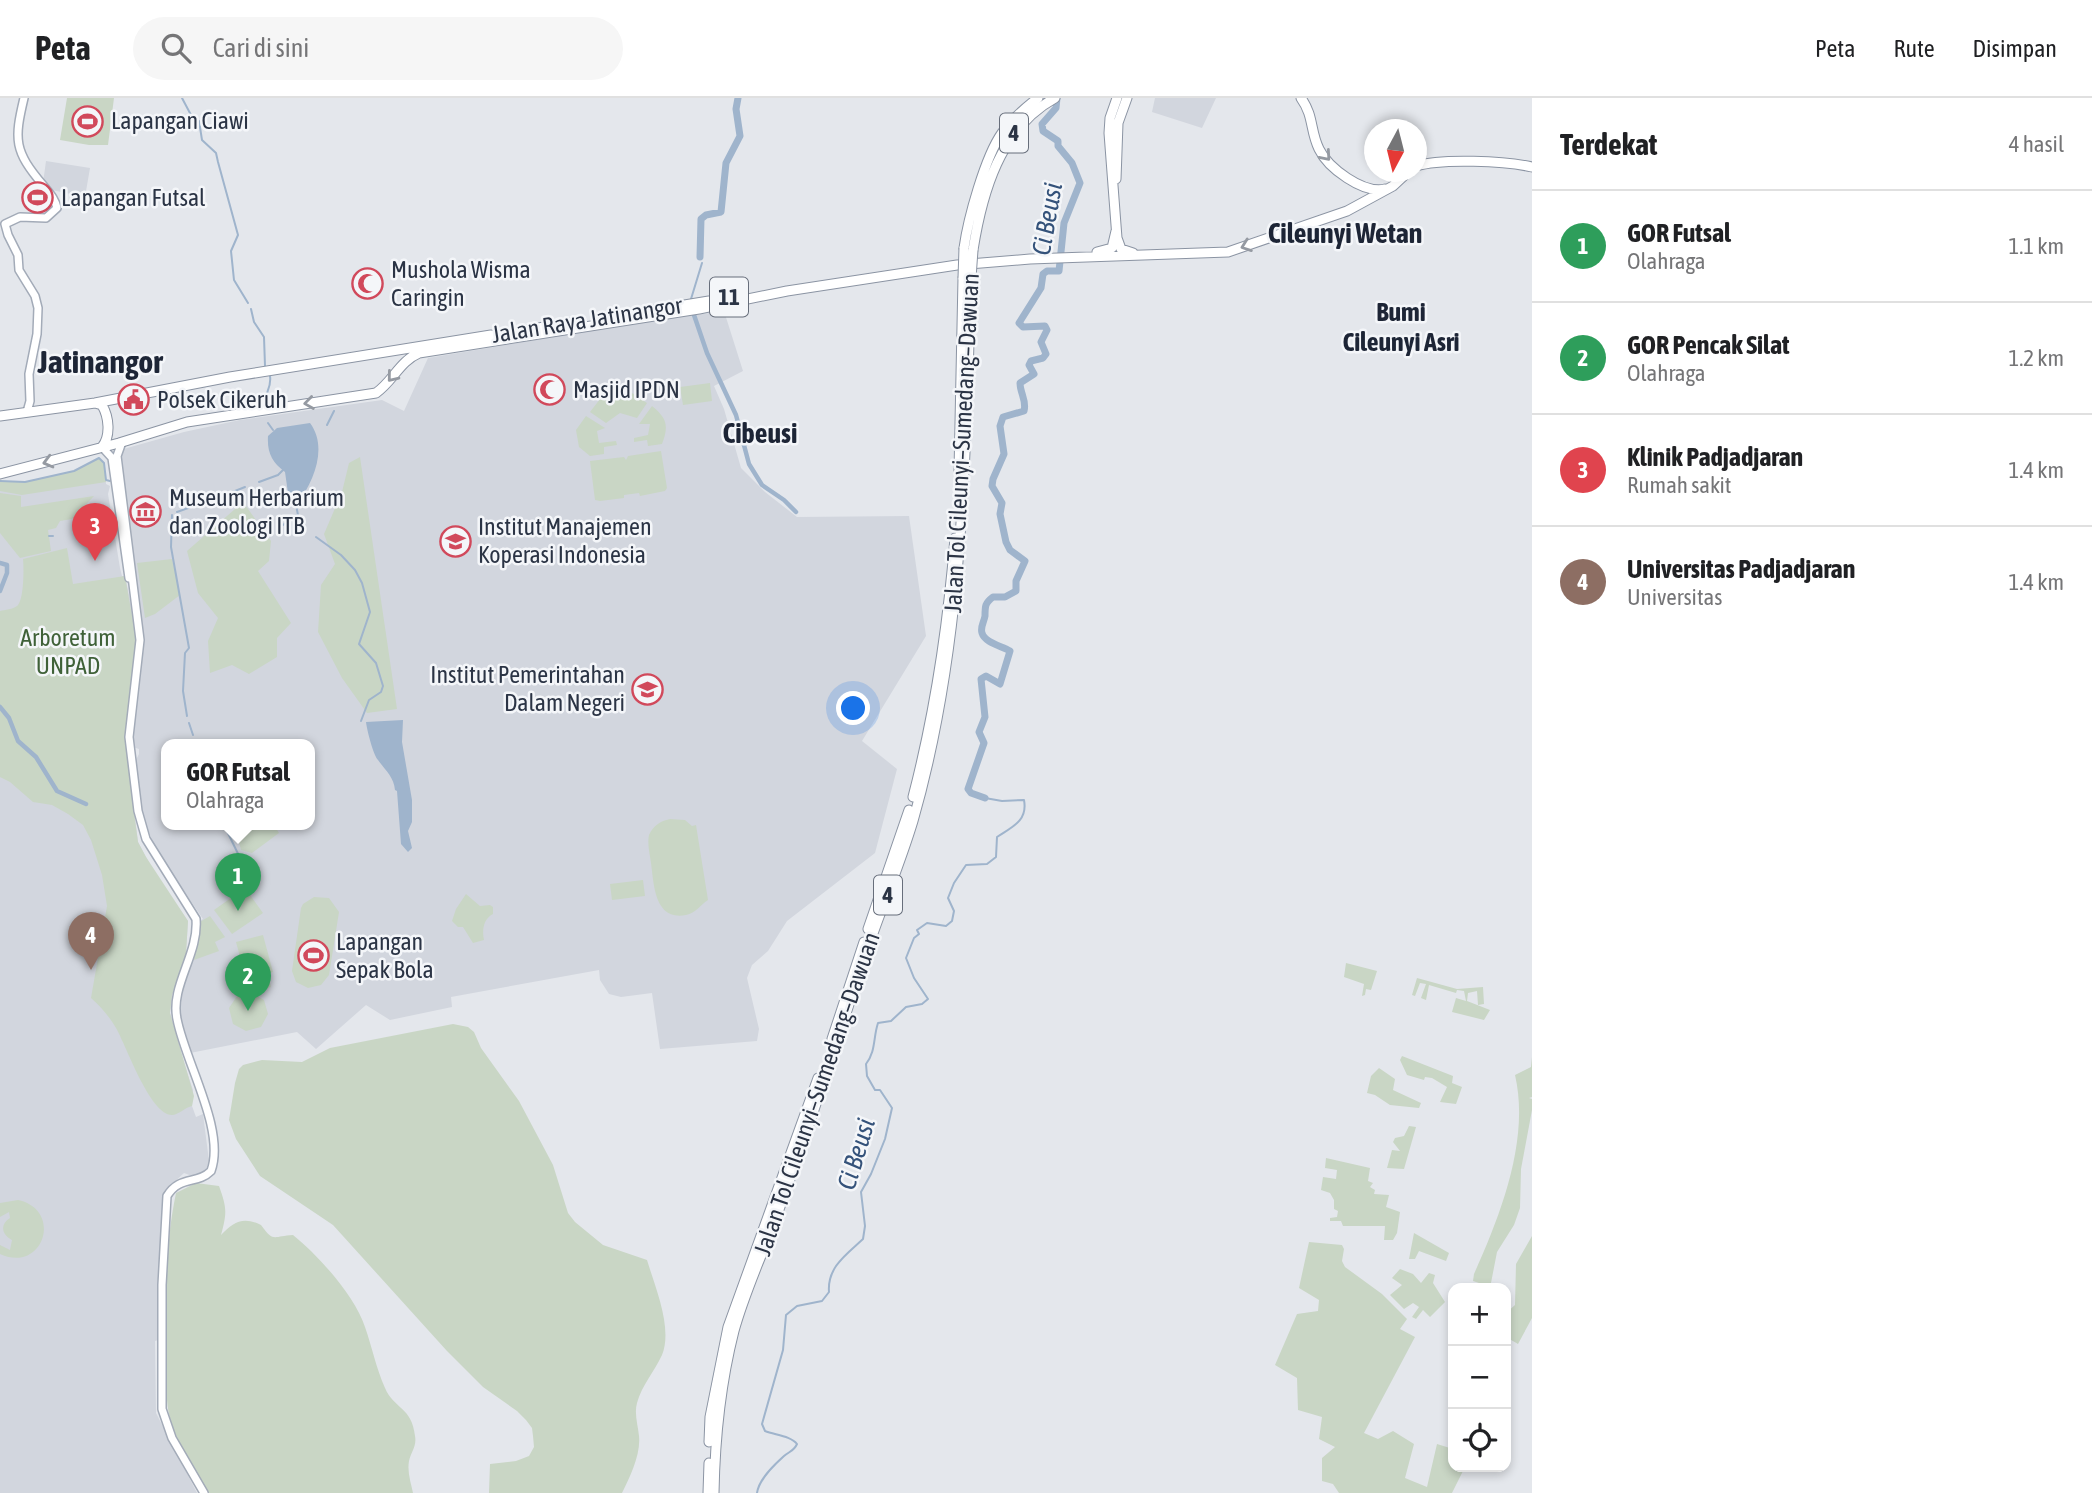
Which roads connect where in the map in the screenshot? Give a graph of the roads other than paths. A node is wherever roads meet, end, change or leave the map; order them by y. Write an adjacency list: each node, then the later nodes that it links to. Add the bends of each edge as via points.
1 (24, 98): 23 (main road, via 17,142 57,208 46,218 20,217 5,224 19,270 38,308 28,380)
2 (1038, 98): 9 (highway, Jalan Tol Cileunyi–Sumedang–Dawuan / 4, via 1001,134)
3 (1055, 98): 9 (highway, Jalan Tol Cileunyi–Sumedang–Dawuan / 4, via 1032,114 1006,143)
4 (1117, 98): 13 (highway, via 1109,133)
5 (1127, 98): 13 (highway, via 1118,123)
6 (1301, 98): 11 (highway, one-way to 11, via 1311,114 1323,156)
7 (1427, 164): 8 (highway)
8 (1532, 166)
9 (987, 180): 18 (highway, Jalan Tol Cileunyi–Sumedang–Dawuan / 4, bridge, via 971,215)
10 (1397, 182): 12 (highway, 11)
11 (1356, 184): 12 (highway, via 1373,191); 14 (highway, via 1360,196)
12 (1393, 186): 14 (highway, 11)
13 (1113, 190): 15 (highway)
14 (1356, 206): 16 (highway, 11, one-way to 16, via 1228,252)
15 (1116, 232): 16 (highway, 11, via 1123,250); 17 (highway, Jalan Raya Jatinangor / 11, via 1110,250)
16 (1149, 255): 17 (highway, Jalan Raya Jatinangor / 11)
17 (1061, 257): 19 (highway, Jalan Raya Jatinangor / 11, via 957,260)
18 (967, 278): 33 (highway, Jalan Tol Cileunyi–Sumedang–Dawuan / 4, via 954,551 926,745 891,868 728,1327 710,1417); 34 (highway, Jalan Tol Cileunyi–Sumedang–Dawuan / 4, via 965,484 958,578 933,745 898,869 735,1329 717,1419)
19 (605, 321): 20 (highway, Jalan Raya Jatinangor / 11); 21 (highway, Jalan Raya Jatinangor / 11, via 419,353)
20 (403, 350): 21 (highway); 22 (highway, Jalan Raya Jatinangor / 11)
21 (405, 360): 28 (highway, one-way to 28, via 376,393 187,422)
22 (117, 398): 24 (highway, Jalan Raya Jatinangor / 11); 28 (highway, via 110,408 111,418 114,437)
23 (30, 401): 25 (main road); 26 (main road)
24 (95, 402): 25 (highway, Jalan Raya Jatinangor / 11); 29 (highway, via 102,405 107,420 108,436)
25 (37, 410): 26 (highway, Jalan Raya Jatinangor / 11)
26 (27, 412): 27 (highway, Jalan Raya Jatinangor / 11)
27 (0, 416)
28 (122, 442): 29 (highway); 31 (main road, via 117,456)
29 (102, 447): 30 (highway, one-way to 30); 31 (main road, via 112,458)
30 (0, 474)
31 (136, 608): 32 (main road, via 140,651 129,737 136,795 146,839 196,919 193,948 175,1004 209,1115 215,1153 211,1171 183,1181 167,1196 162,1285 162,1409 172,1438)
32 (204, 1493)
33 (708, 1493)
34 (714, 1493)

